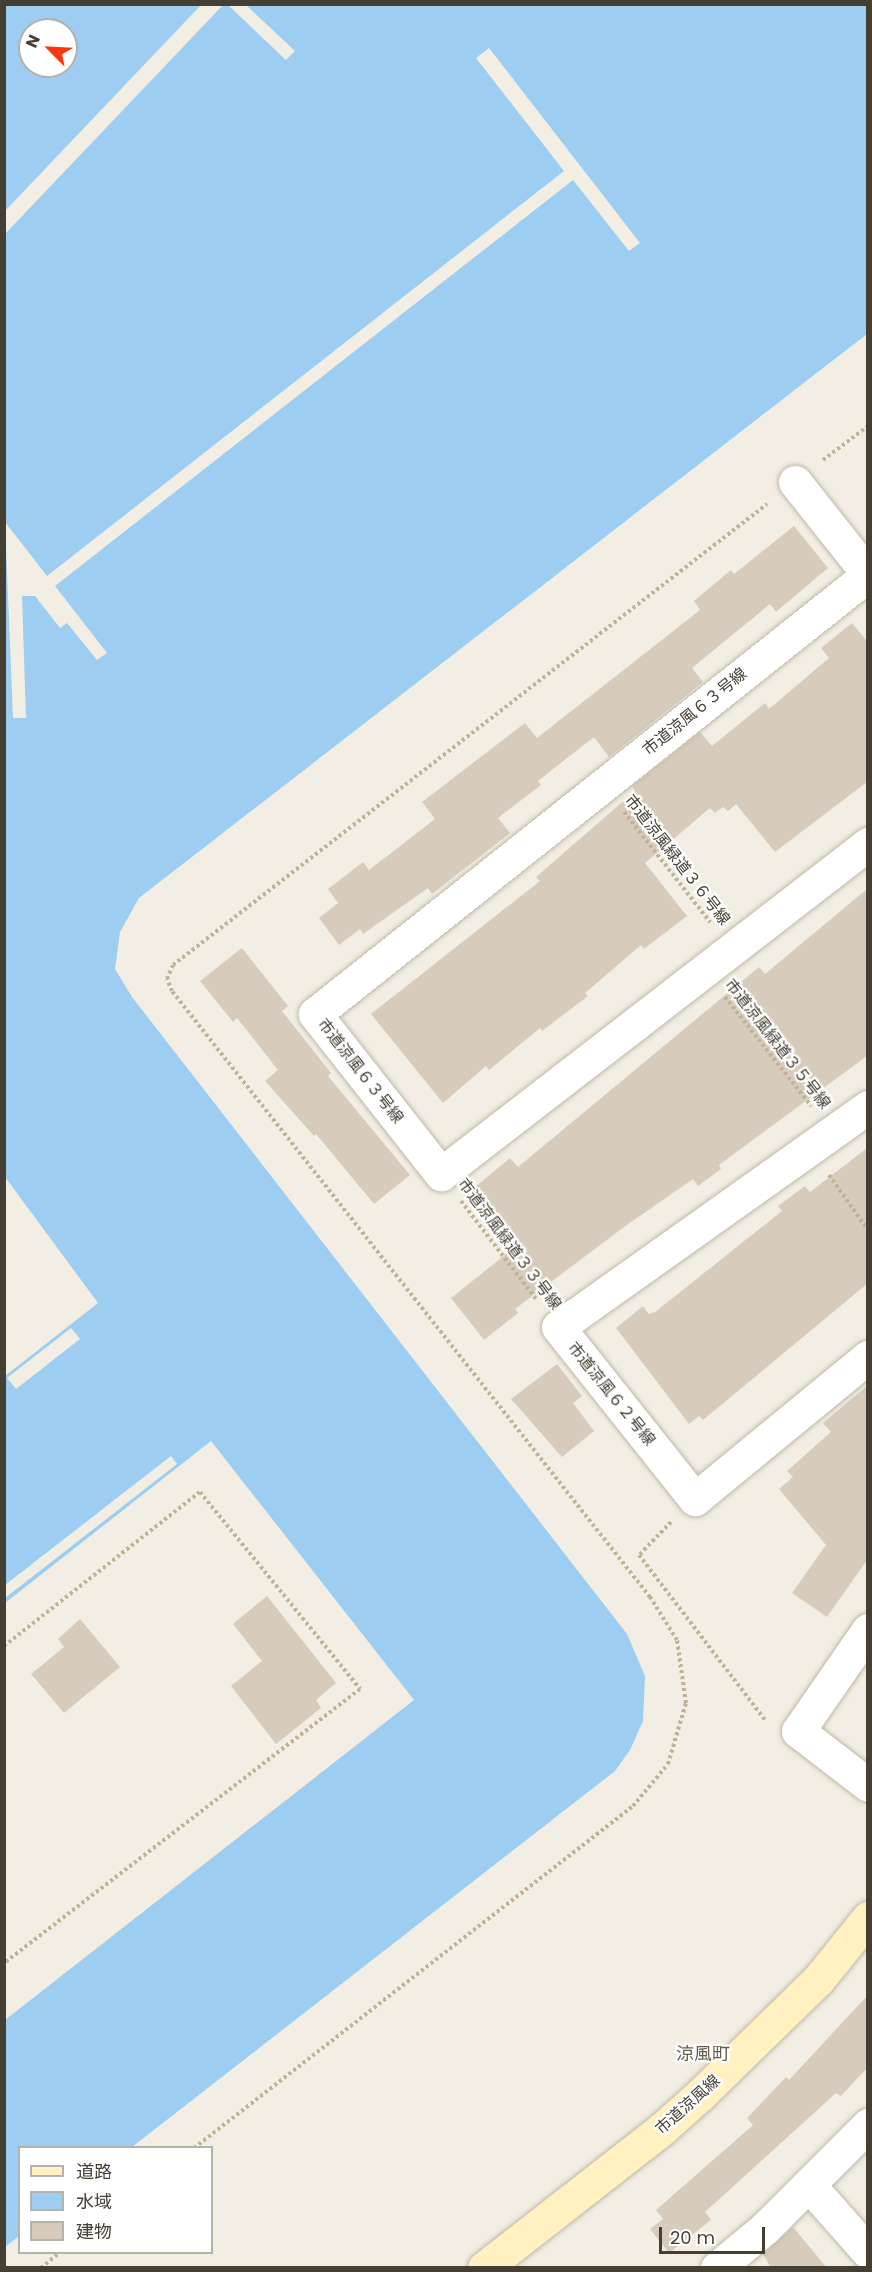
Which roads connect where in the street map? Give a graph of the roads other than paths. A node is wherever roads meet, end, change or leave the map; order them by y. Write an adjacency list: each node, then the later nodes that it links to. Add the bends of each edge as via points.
1 (795, 482): 2 (street)
2 (867, 574): 3 (street, 市道涼風６３号線, via 315,1014 441,1174)
3 (867, 844)
4 (867, 1107): 5 (street, 市道涼風６２号線, via 558,1327 695,1499)
5 (867, 1357)
6 (867, 1630): 7 (street, via 798,1731)
7 (867, 1785)
8 (867, 1918): 13 (street, 市道涼風線, via 818,1980 717,2079 663,2128)
9 (867, 2125): 10 (street)
10 (809, 2185): 11 (street); 12 (street)
11 (867, 2252)
12 (719, 2267)
13 (484, 2268)

